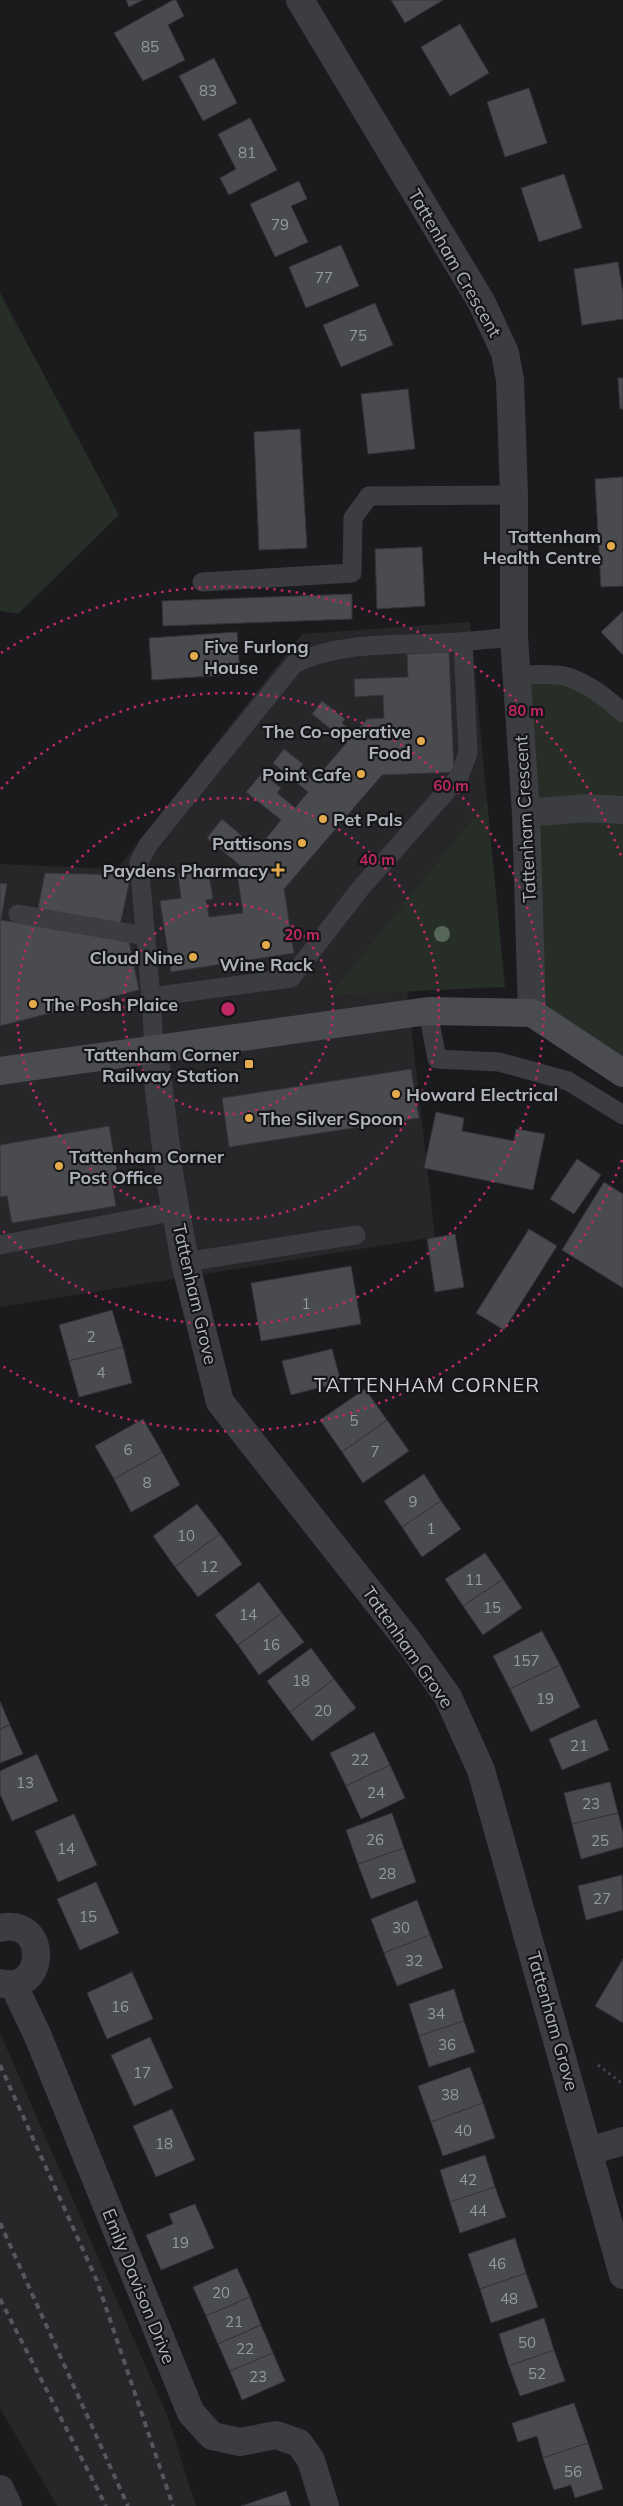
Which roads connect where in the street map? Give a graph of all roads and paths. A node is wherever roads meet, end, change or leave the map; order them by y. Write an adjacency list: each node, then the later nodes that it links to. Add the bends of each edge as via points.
1 (300, 0): 2 (street, Tattenham Crescent, via 494,326 505,353 510,380)
2 (514, 495): 3 (lane, via 370,496 352,518 352,573); 4 (street, Tattenham Crescent)
3 (202, 582)
4 (514, 637): 5 (lane); 6 (street, Tattenham Crescent)
5 (464, 642): 11 (lane, via 370,646 313,655 294,664 138,862); 12 (lane, via 468,754 459,777 360,888 291,978)
6 (518, 675): 7 (lane, via 563,676 584,684); 9 (street, Tattenham Crescent)
7 (623, 713)
8 (623, 810): 9 (street, via 586,808)
9 (526, 813): 14 (street, Tattenham Crescent)
10 (18, 914): 11 (lane)
11 (146, 936): 12 (lane)
12 (151, 997): 15 (lane)
13 (428, 1011): 14 (main road); 15 (main road); 18 (lane, via 437,1058 499,1062 568,1081)
14 (532, 1013): 17 (main road)
15 (154, 1050): 16 (main road); 19 (street, Tattenham Grove)
16 (0, 1071)
17 (623, 1073)
18 (623, 1115)
19 (176, 1211): 21 (lane); 22 (street, Tattenham Grove)
20 (356, 1235): 22 (lane)
21 (0, 1245)
22 (185, 1262): 26 (street, Tattenham Grove, via 220,1402 409,1642 448,1697 481,1770)
23 (0, 1928): 24 (street, Emily Davison Drive, via 17,1928 25,1932 36,1947 37,1957 30,1974)
24 (7, 1983): 30 (street, Emily Davison Drive, via 40,2043 191,2413 212,2436 240,2442 276,2435 299,2442 311,2460)
25 (623, 2141): 26 (street)
26 (590, 2151): 27 (street, Tattenham Grove)
27 (623, 2275)
28 (0, 2489): 29 (street)
29 (8, 2506)
30 (324, 2506)

